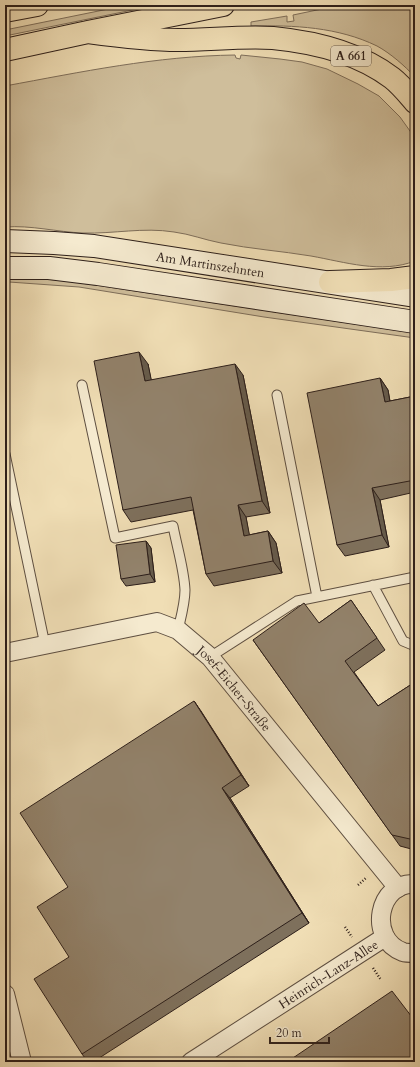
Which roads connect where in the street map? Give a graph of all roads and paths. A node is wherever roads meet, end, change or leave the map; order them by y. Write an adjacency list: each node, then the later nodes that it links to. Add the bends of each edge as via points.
1 (37, 5): 3 (highway)
2 (223, 5): 4 (highway, A 661)
3 (5, 11)
4 (88, 32): 5 (highway, A 661); 6 (highway, A 661, via 178,40 272,38 325,47 378,68 393,79)
5 (5, 50)
6 (415, 102)
7 (5, 241): 10 (main road, Am Martinszehnten, via 94,246)
8 (5, 268): 12 (main road, Am Martinszehnten, via 49,268 98,274)
9 (415, 277): 10 (highway)
10 (330, 282): 11 (main road, Am Martinszehnten)
11 (415, 296)
12 (415, 322)
13 (82, 385): 19 (lane, via 115,538 173,526 185,591)
14 (277, 395): 18 (lane)
15 (5, 454): 20 (lane)
16 (415, 577): 17 (lane)
17 (373, 586): 18 (lane); 21 (lane, via 403,641)
18 (317, 597): 23 (lane, via 297,601)
19 (178, 630): 20 (street, Josef-Eicher-Straße, via 157,622); 23 (street, Josef-Eicher-Straße)
20 (45, 645): 22 (street, Josef-Eicher-Straße)
21 (415, 646)
22 (5, 653)
23 (210, 657): 24 (street, Josef-Eicher-Straße)
24 (407, 886): 25 (street, via 387,897 380,912 381,928)
25 (385, 937): 26 (street, via 403,952); 29 (street, Heinrich-Lanz-Allee)
26 (415, 953)
27 (5, 994): 28 (street)
28 (22, 1062)
29 (191, 1062)

